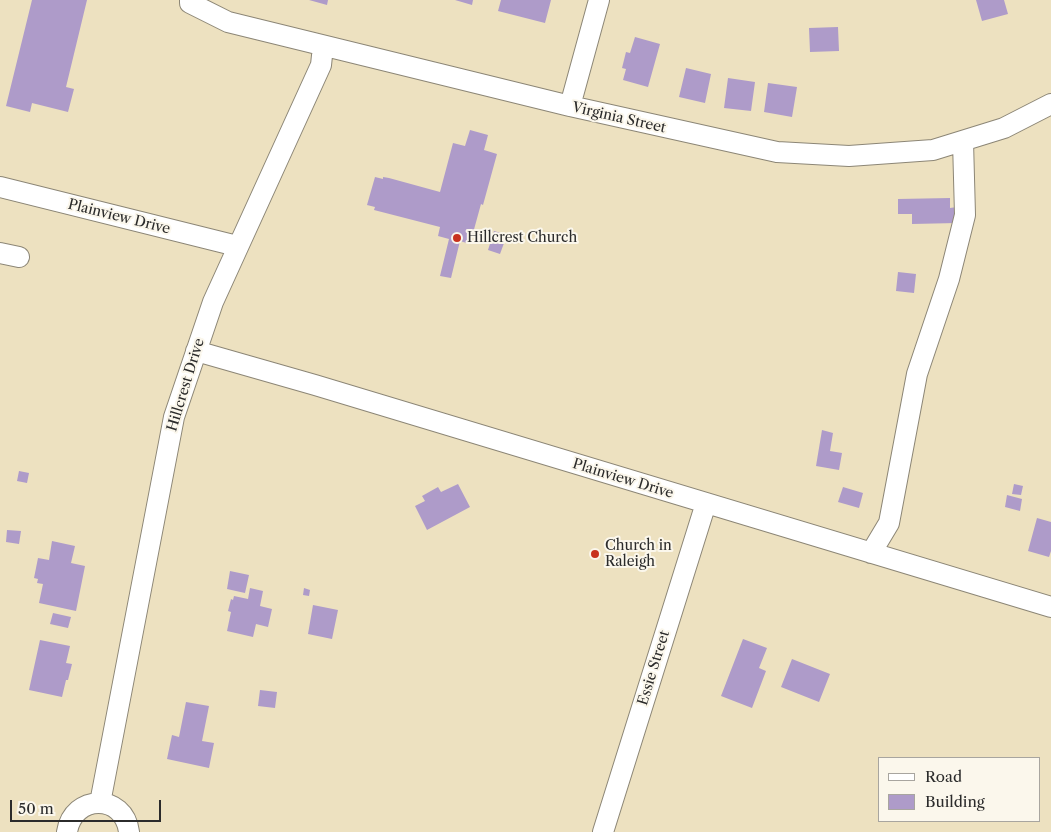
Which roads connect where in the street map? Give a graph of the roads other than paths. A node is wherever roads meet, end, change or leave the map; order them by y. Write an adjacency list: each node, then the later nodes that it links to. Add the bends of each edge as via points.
1 (599, 0): 5 (street)
2 (190, 1): 3 (street, Virginia Street, via 228,22)
3 (323, 46): 5 (street, Virginia Street); 8 (street, Hillcrest Drive, via 321,65)
4 (1051, 104): 6 (street, Virginia Street, via 1004,128)
5 (570, 106): 6 (street, Virginia Street, via 777,152 849,156 933,150)
6 (963, 141): 11 (street, via 965,215 949,279 917,374 889,522)
7 (0, 187): 8 (street, Plainview Drive)
8 (238, 246): 9 (street, Hillcrest Drive)
9 (196, 351): 10 (street, Plainview Drive); 13 (street, Hillcrest Drive, via 174,417)
10 (706, 503): 11 (street, Plainview Drive); 16 (street, Essie Street)
11 (871, 553): 12 (street, Plainview Drive)
12 (1051, 607)
13 (100, 803): 14 (street, via 80,808 72,815); 15 (street, via 120,811)
14 (67, 832)
15 (129, 832)
16 (603, 832)

